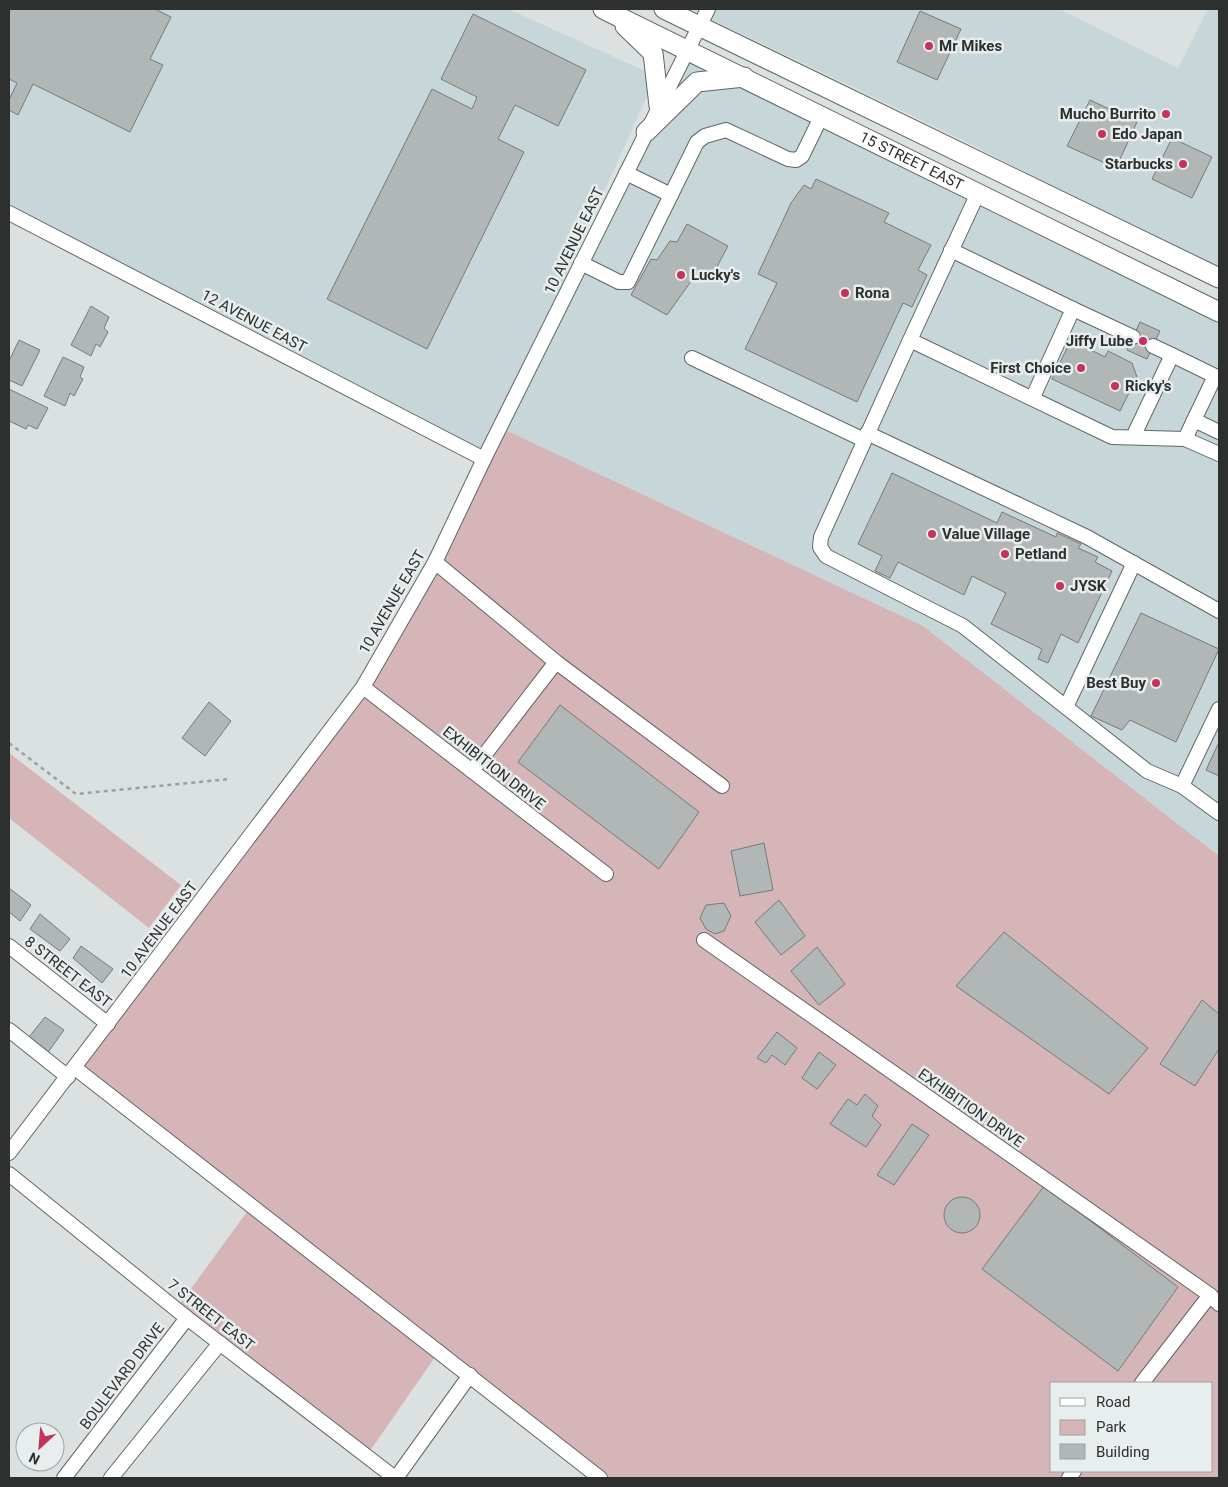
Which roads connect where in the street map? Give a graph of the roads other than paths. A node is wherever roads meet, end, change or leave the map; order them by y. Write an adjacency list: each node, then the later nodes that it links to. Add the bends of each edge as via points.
1 (664, 9): 4 (main road, 15 STREET EAST)
2 (708, 9): 4 (street, 10 AVENUE EAST)
3 (607, 11): 5 (main road, 15 STREET EAST); 7 (main road, via 653,53)
4 (699, 26): 5 (street, 10 AVENUE EAST); 16 (main road, 15 STREET EAST)
5 (687, 50): 6 (main road, 15 STREET EAST); 7 (street, 10 AVENUE EAST)
6 (744, 77): 8 (main road, 15 STREET EAST); 9 (main road, via 697,82)
7 (659, 106): 9 (street, 10 AVENUE EAST)
8 (822, 115): 11 (main road, 15 STREET EAST); 12 (street, via 802,156 796,160 733,132 719,131 705,136 697,142)
9 (646, 132): 10 (street, 10 AVENUE EAST)
10 (626, 173): 12 (street); 15 (street, 10 AVENUE EAST)
11 (978, 193): 14 (street); 18 (main road, 15 STREET EAST)
12 (671, 195): 15 (street, via 628,282 619,282)
13 (9, 213): 32 (street, 12 AVENUE EAST)
14 (951, 250): 17 (street); 20 (street)
15 (581, 263): 32 (street, 10 AVENUE EAST)
16 (1219, 278)
17 (1073, 309): 19 (street); 25 (street)
18 (1219, 312)
19 (1133, 337)
20 (910, 340): 25 (street); 28 (street)
21 (1153, 346): 22 (street)
22 (1172, 355): 24 (street); 29 (street)
23 (692, 358): 28 (street)
24 (1217, 377): 26 (street)
25 (1033, 398): 29 (street, via 1112,437)
26 (1194, 420): 27 (street); 30 (street)
27 (1219, 432)
28 (865, 437): 34 (street, via 1087,537); 38 (street, via 820,537 820,547 826,556 963,626)
29 (1133, 437): 30 (street)
30 (1185, 439): 31 (street)
31 (1219, 454)
32 (484, 459): 33 (street, 10 AVENUE EAST)
33 (435, 562): 36 (street); 37 (street, 10 AVENUE EAST)
34 (1134, 563): 35 (street); 38 (street)
35 (1219, 611)
36 (556, 662): 40 (street); 41 (street)
37 (363, 687): 40 (street, EXHIBITION DRIVE); 47 (street, 10 AVENUE EAST)
38 (1066, 707): 42 (street, via 1147,771)
39 (1219, 709): 42 (street)
40 (472, 771): 44 (street, EXHIBITION DRIVE)
41 (722, 786)
42 (1182, 786): 43 (street)
43 (1219, 813)
44 (606, 874)
45 (704, 940): 52 (street, EXHIBITION DRIVE)
46 (9, 946): 47 (street, 8 STREET EAST)
47 (108, 1024): 49 (street, 10 AVENUE EAST)
48 (9, 1030): 49 (street)
49 (71, 1073): 50 (street, 10 AVENUE EAST); 55 (street)
50 (9, 1153)
51 (9, 1174): 53 (street, 7 STREET EAST)
52 (1215, 1299): 56 (street)
53 (187, 1318): 54 (street, 7 STREET EAST); 57 (street, BOULEVARD DRIVE)
54 (220, 1343): 58 (street); 59 (street, 7 STREET EAST)
55 (470, 1375): 59 (street); 60 (street)
56 (1143, 1382)
57 (64, 1478)
58 (111, 1478)
59 (396, 1478)
60 (600, 1478)

